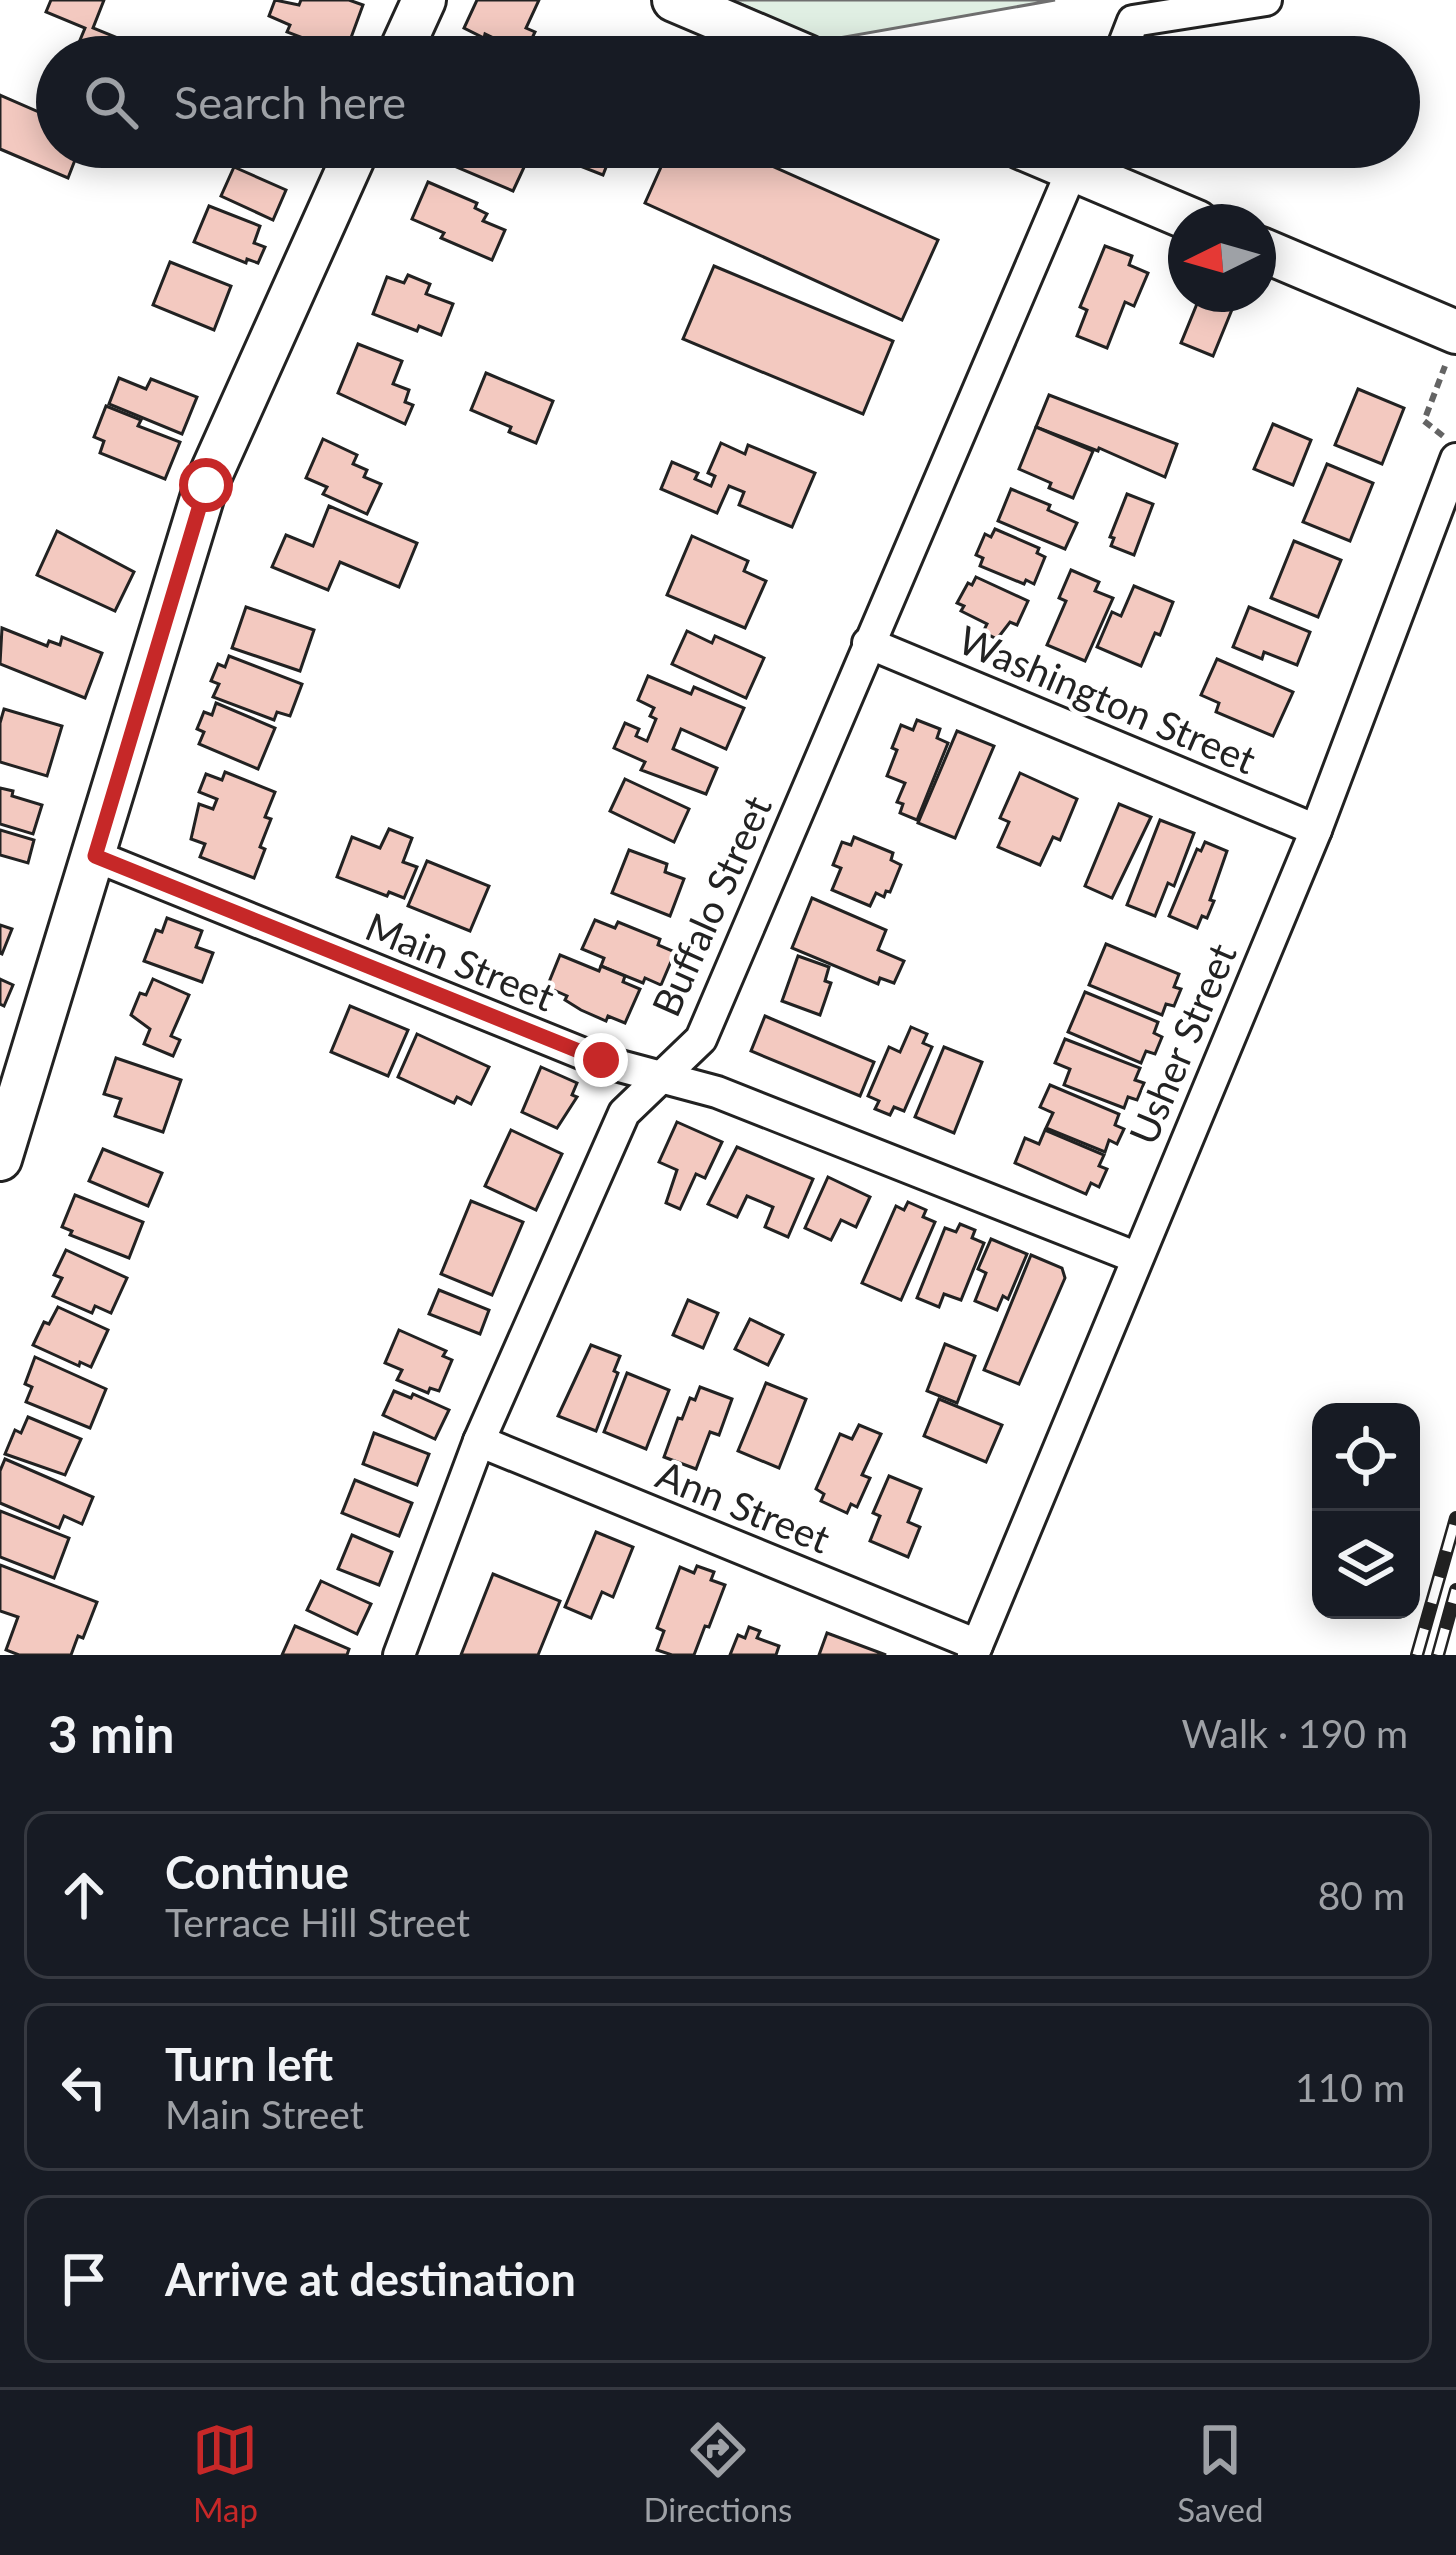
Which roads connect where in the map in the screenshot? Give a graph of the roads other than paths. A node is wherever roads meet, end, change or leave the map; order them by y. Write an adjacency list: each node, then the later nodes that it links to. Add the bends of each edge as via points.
1 (424, 0): 4 (street)
2 (674, 0): 5 (street)
3 (1266, 0): 6 (street, via 1133,20)
4 (408, 36)
5 (759, 36)
6 (1127, 36)
7 (349, 168): 16 (street, via 206,485)
8 (1073, 168): 14 (street, Buffalo Street)
9 (1096, 168): 10 (street)
10 (1168, 207)
11 (1276, 256): 12 (street)
12 (1456, 332)
13 (1456, 459): 15 (street, Usher Street)
14 (868, 643): 15 (street, Washington Street); 17 (street, Buffalo Street, via 701,1039)
15 (1316, 830): 19 (street, Usher Street)
16 (95, 856): 17 (street, Main Street, via 601,1060); 18 (street)
17 (665, 1076): 19 (street, Main Street); 20 (street, Buffalo Street, via 624,1113)
18 (0, 1160)
19 (1135, 1257): 21 (street, Usher Street)
20 (478, 1441): 21 (street, Ann Street); 22 (street, Buffalo Street)
21 (975, 1650)
22 (399, 1655)

